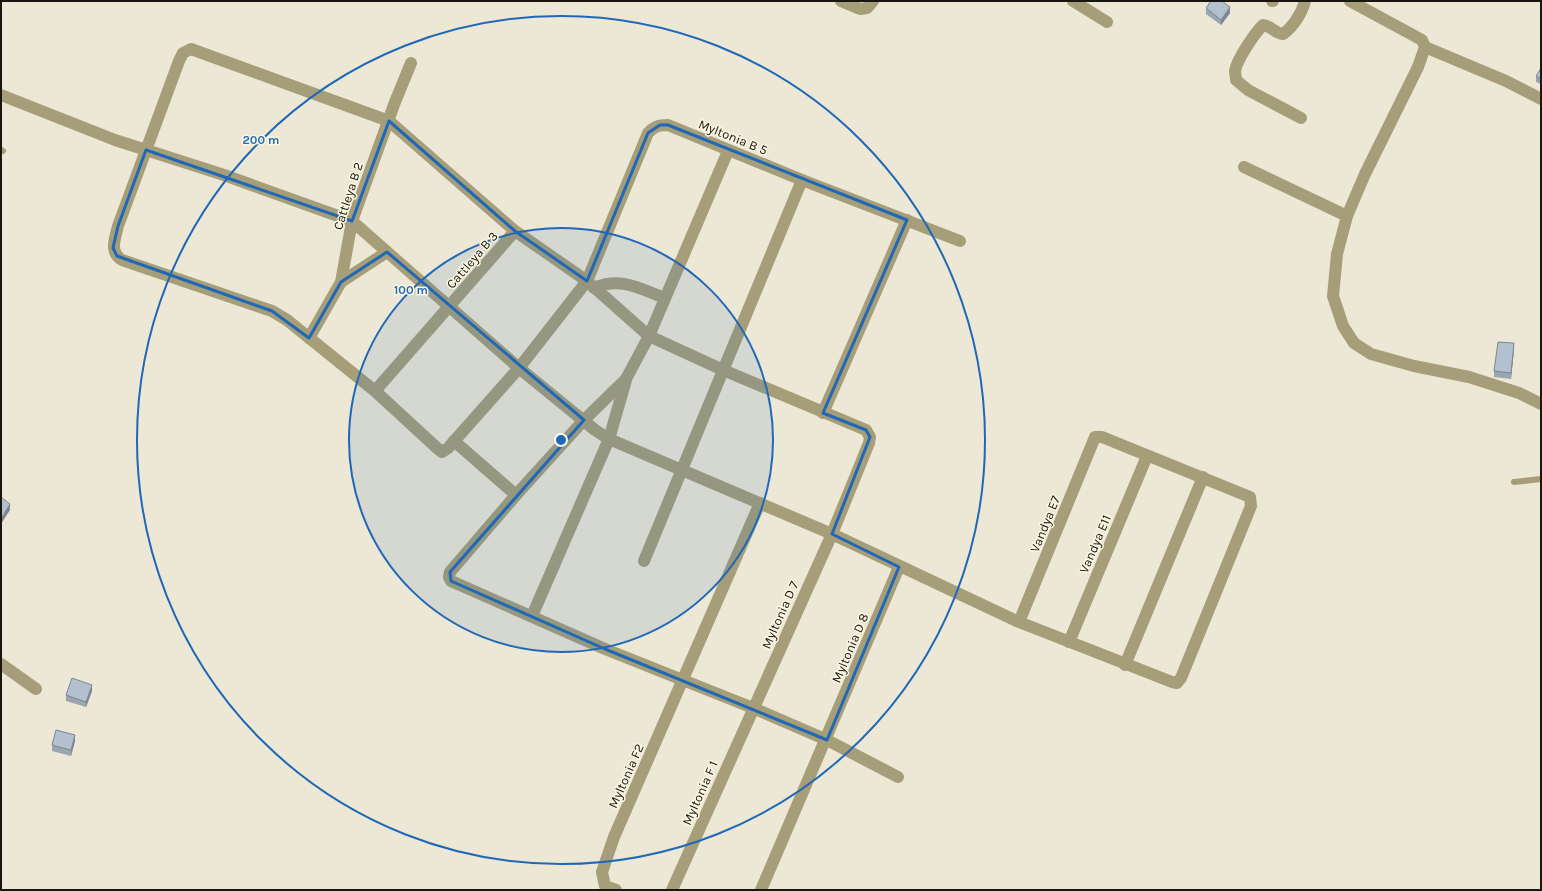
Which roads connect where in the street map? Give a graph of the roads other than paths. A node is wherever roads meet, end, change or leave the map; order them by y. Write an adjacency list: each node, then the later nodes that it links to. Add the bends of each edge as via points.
1 (841, 1): 2 (street, via 860,9 867,8)
2 (873, 1)
3 (1074, 1): 6 (street)
4 (1305, 1): 11 (street, via 1289,30 1283,34 1263,25 1235,71 1236,80 1248,90)
5 (1350, 1): 7 (street, via 1422,40)
6 (1107, 22)
7 (1425, 47): 10 (street); 17 (street, via 1418,67)
8 (411, 63): 12 (street, Cattleya B 2)
9 (1, 95): 13 (street, via 108,138)
10 (1541, 99)
11 (1302, 118)
12 (389, 121): 13 (street, via 191,49 183,53 179,61); 19 (street, Cattleya B 2); 20 (street)
13 (146, 150): 19 (street, via 224,174); 28 (street, via 118,226 113,248 117,256 272,311)
14 (728, 150): 16 (street, Myltonia B 5); 24 (street, Myltonia B 5, via 668,125 660,124 654,127 648,133); 25 (street)
15 (1244, 167): 17 (street)
16 (802, 180): 18 (street, Myltonia B 5); 30 (street)
17 (1347, 216): 33 (street, via 1337,254 1333,296 1343,326 1354,343 1371,354 1469,377 1520,393)
18 (907, 220): 21 (street, Myltonia B 5); 34 (street)
19 (352, 221): 22 (street); 23 (street, Cattleya B 2)
20 (515, 231): 24 (street); 26 (street, Cattleya B 3)
21 (960, 240)
22 (387, 252): 23 (street, Cattleya B 2); 26 (street)
23 (341, 282): 28 (street, Cattleya B 2)
24 (591, 285): 25 (street, via 626,283); 27 (street); 29 (street, Myltonia B 5)
25 (665, 298): 27 (street)
26 (450, 307): 29 (street); 32 (street, Cattleya B 3)
27 (649, 336): 30 (street); 31 (street)
28 (309, 338): 32 (street)
29 (520, 368): 35 (street); 37 (street, Myltonia B 5)
30 (723, 370): 34 (street); 39 (street)
31 (626, 379): 35 (street); 36 (street)
32 (375, 391): 37 (street, Myltonia B 5, via 442,452)
33 (1541, 404)
34 (823, 413): 45 (street, Myltonia D 7, via 866,430 870,437)
35 (584, 420): 36 (street); 43 (street)
36 (609, 439): 39 (street); 48 (street)
37 (454, 441): 43 (street)
38 (1148, 456): 40 (street); 49 (street, Vandya E7, via 1097,436); 50 (street, Vandya E11)
39 (682, 472): 44 (street); 46 (street)
40 (1203, 477): 52 (street); 52 (street, via 1250,497 1251,506 1181,678 1177,683 1172,682)
41 (1541, 479): 42 (lane)
42 (1514, 482)
43 (516, 495): 48 (street, via 450,572 449,577 451,581)
44 (760, 503): 45 (street); 53 (street, Myltonia F2)
45 (832, 534): 47 (street); 55 (street, Myltonia D 7)
46 (644, 561)
47 (899, 566): 49 (street); 56 (street, Myltonia D 8)
48 (532, 616): 53 (street)
49 (1019, 622): 50 (street)
50 (1069, 642): 52 (street)
51 (1, 664): 54 (street)
52 (1124, 665)
53 (683, 680): 55 (street); 58 (street, Myltonia F2, via 614,837 602,872)
54 (36, 689)
55 (753, 708): 56 (street); 59 (street, Myltonia F 1)
56 (826, 740): 57 (street); 60 (street, Myltonia D 8)
57 (898, 777)
58 (610, 888)
59 (672, 890)
60 (761, 890)

